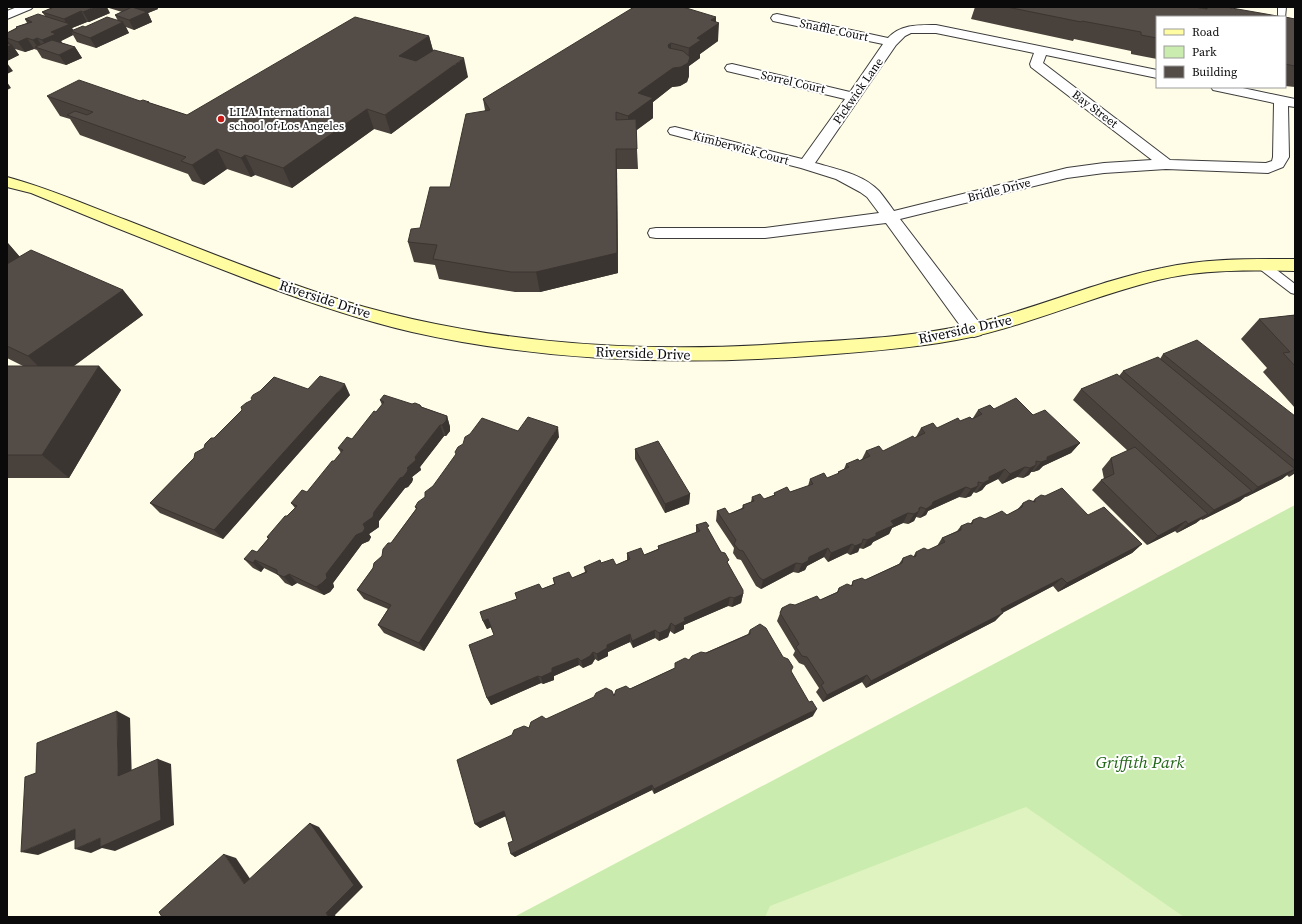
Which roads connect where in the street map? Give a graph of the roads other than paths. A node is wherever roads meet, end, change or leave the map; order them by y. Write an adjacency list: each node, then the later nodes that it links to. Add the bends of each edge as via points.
1 (27, 7): 2 (street)
2 (7, 15)
3 (777, 18): 4 (street, Snaffle Court)
4 (892, 42): 5 (street, Pickwick Lane, via 898,33 913,29 936,29); 9 (street, Pickwick Lane)
5 (1042, 50): 7 (street, Pickwick Lane); 12 (street, Bay Street, via 1036,64)
6 (732, 68): 9 (street, Sorrel Court)
7 (1156, 74)
8 (1223, 88): 10 (street)
9 (854, 97): 13 (street, Pickwick Lane)
10 (1288, 102): 12 (street, Bridle Drive, via 1278,164 1268,168)
11 (676, 131): 13 (street, Kimberwick Court)
12 (1166, 164): 15 (street, Bridle Drive, via 1067,173)
13 (806, 165): 15 (street, via 863,184)
14 (7, 182): 20 (main road, Riverside Drive, via 36,190 288,289 354,311 426,328 501,341 582,351 704,355 795,351 918,340)
15 (890, 216): 16 (street, Bridle Drive, via 766,233); 20 (street)
16 (656, 233)
17 (1261, 264): 18 (main road, Riverside Drive); 19 (lane); 20 (main road, Riverside Drive, via 1199,268 1161,274)
18 (1295, 265)
19 (1295, 290)
20 (974, 330)

